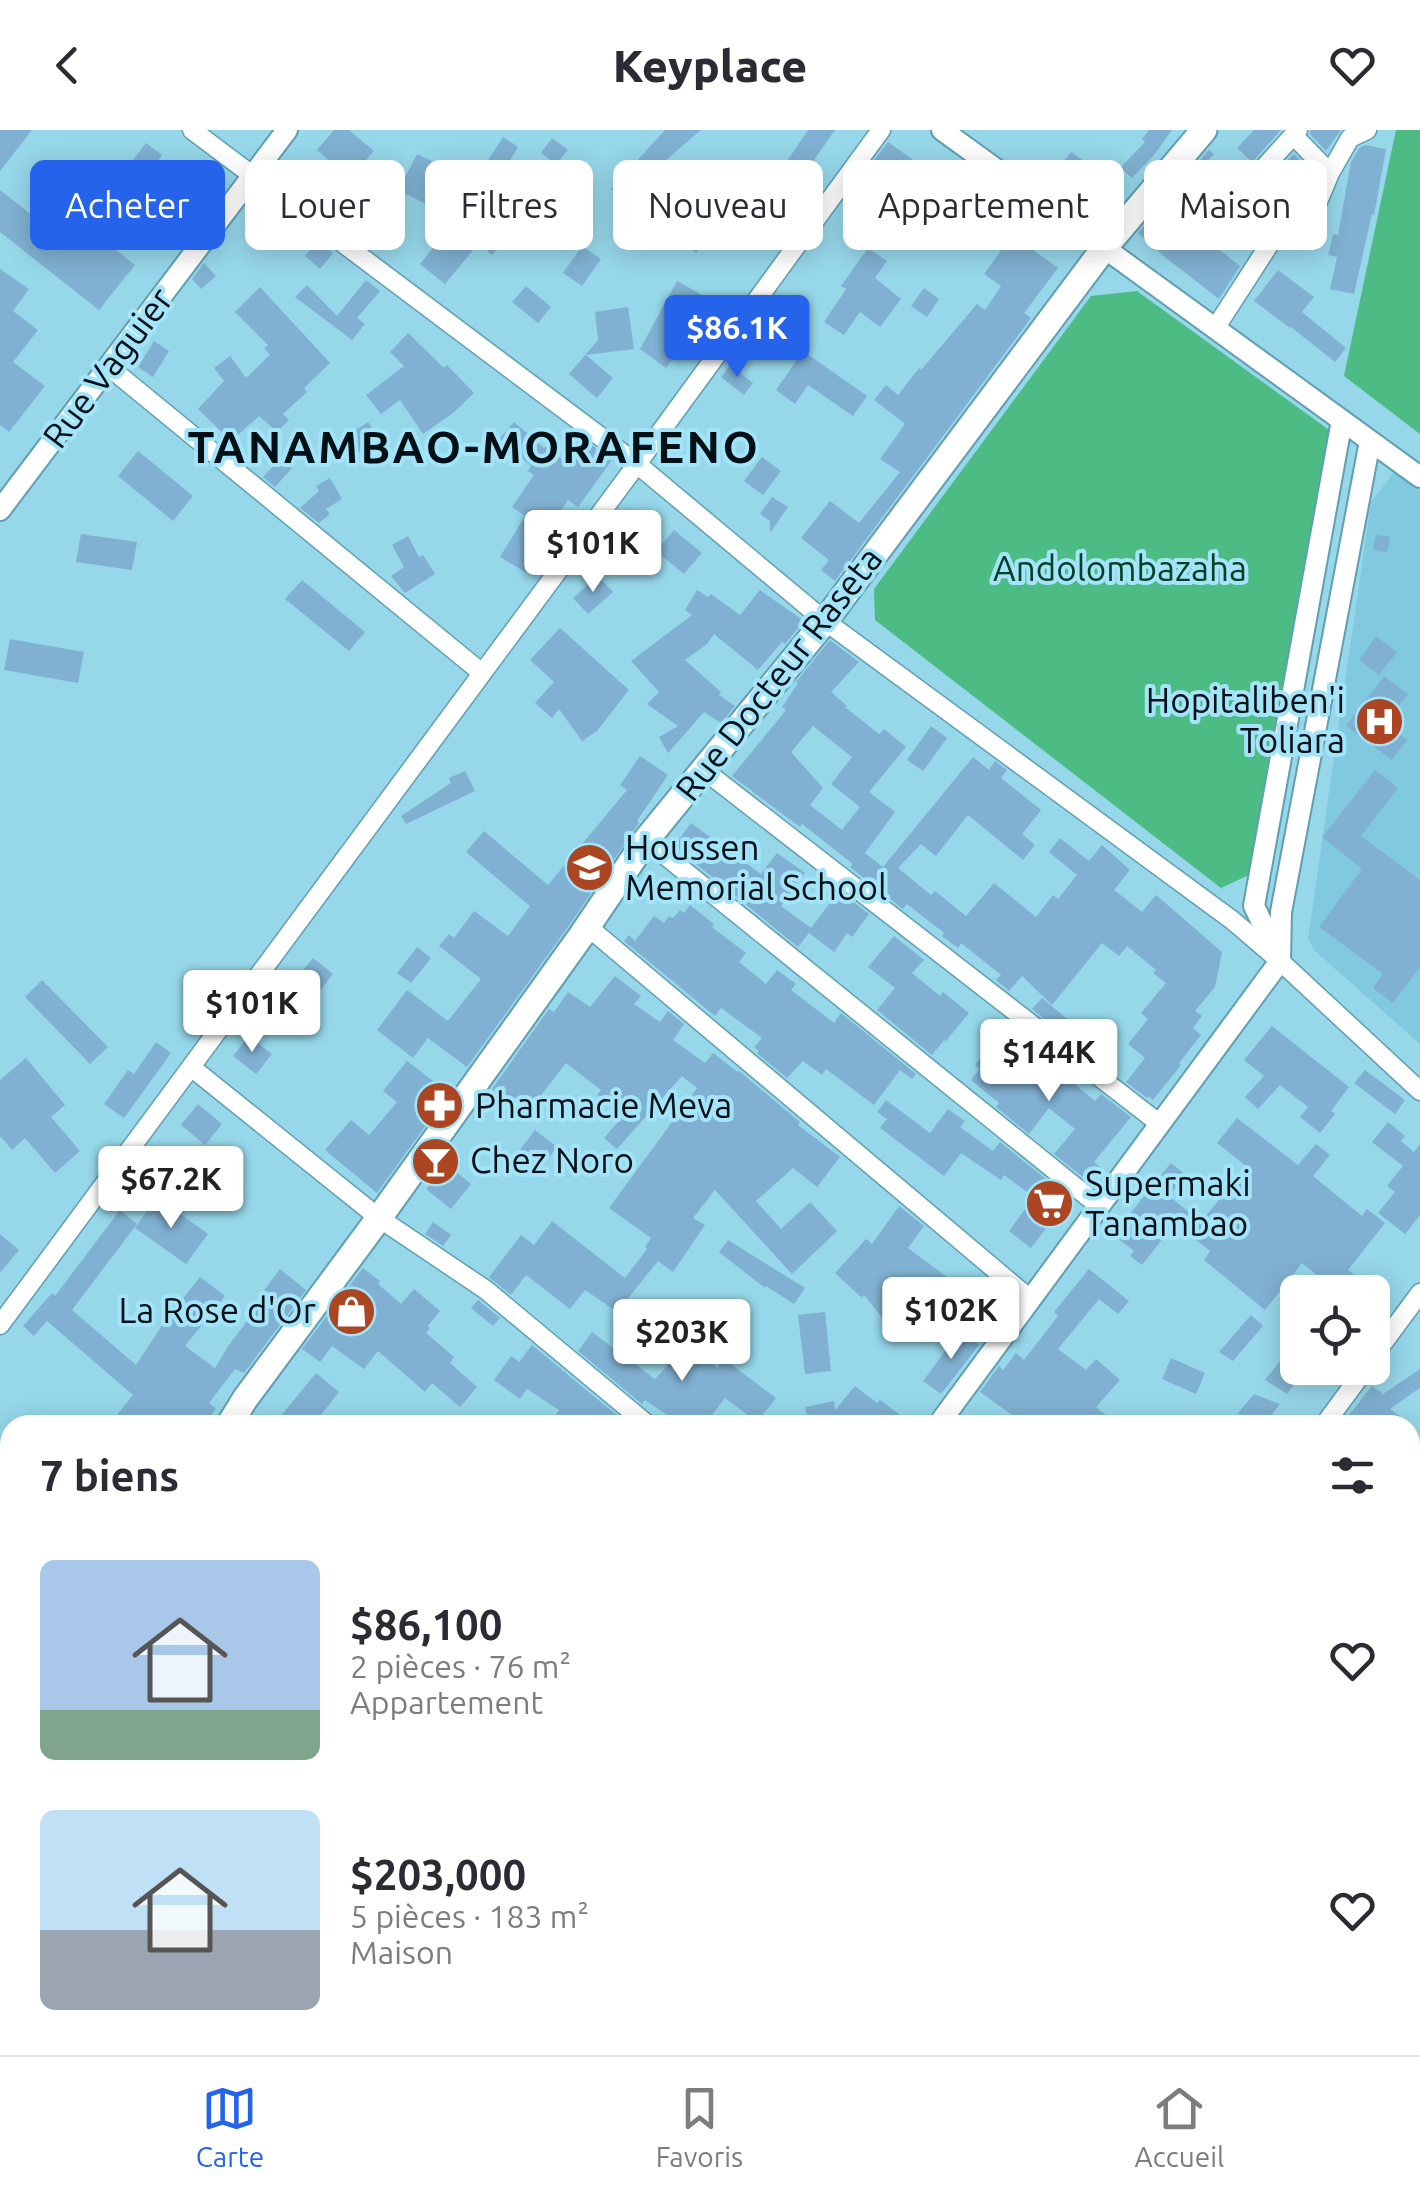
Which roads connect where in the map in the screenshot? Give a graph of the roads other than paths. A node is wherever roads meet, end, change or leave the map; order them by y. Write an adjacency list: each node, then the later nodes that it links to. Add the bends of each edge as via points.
1 (192, 130): 11 (street)
2 (288, 130): 8 (street, Rue Vaguier)
3 (881, 130): 24 (street)
4 (942, 130): 9 (street)
5 (1204, 130): 15 (main road, Rue Docteur Raseta)
6 (1367, 130): 12 (street, via 1350,138)
7 (1296, 132): 10 (street); 12 (street)
8 (265, 160)
9 (984, 160)
10 (1270, 160)
11 (245, 171)
12 (1330, 172): 13 (street)
13 (1327, 179)
14 (245, 185): 21 (street, Rue Vaguier)
15 (1124, 224)
16 (352, 250): 24 (street)
17 (1102, 250): 27 (main road, Rue Docteur Raseta)
18 (1110, 250): 20 (street)
19 (1266, 250): 20 (street)
20 (1216, 328): 22 (street)
21 (109, 368): 26 (street, Rue Vaguier); 28 (street)
22 (1342, 420): 23 (street); 32 (street, via 1254,906)
23 (1370, 441): 25 (street); 32 (street, via 1281,912)
24 (637, 464): 27 (street); 28 (street)
25 (1420, 477)
26 (0, 510)
27 (825, 620): 29 (main road, Rue Docteur Raseta); 32 (street)
28 (482, 673): 33 (street)
29 (704, 771): 30 (main road, Rue Docteur Raseta); 35 (street)
30 (646, 840): 31 (main road, Rue Docteur Raseta); 36 (street)
31 (587, 926): 37 (main road, Rue Docteur Raseta); 39 (street)
32 (1280, 961): 34 (street); 35 (street)
33 (191, 1067): 37 (street); 40 (street)
34 (1420, 1090)
35 (1160, 1124): 36 (street)
36 (1099, 1206): 39 (street)
37 (379, 1218): 43 (main road, Rue Docteur Raseta); 44 (street, via 486,1290)
38 (1420, 1293): 41 (street)
39 (1030, 1300): 45 (street)
40 (0, 1326)
41 (1390, 1334)
42 (1353, 1385): 46 (street)
43 (235, 1415)
44 (635, 1415)
45 (945, 1415)
46 (1331, 1415)

